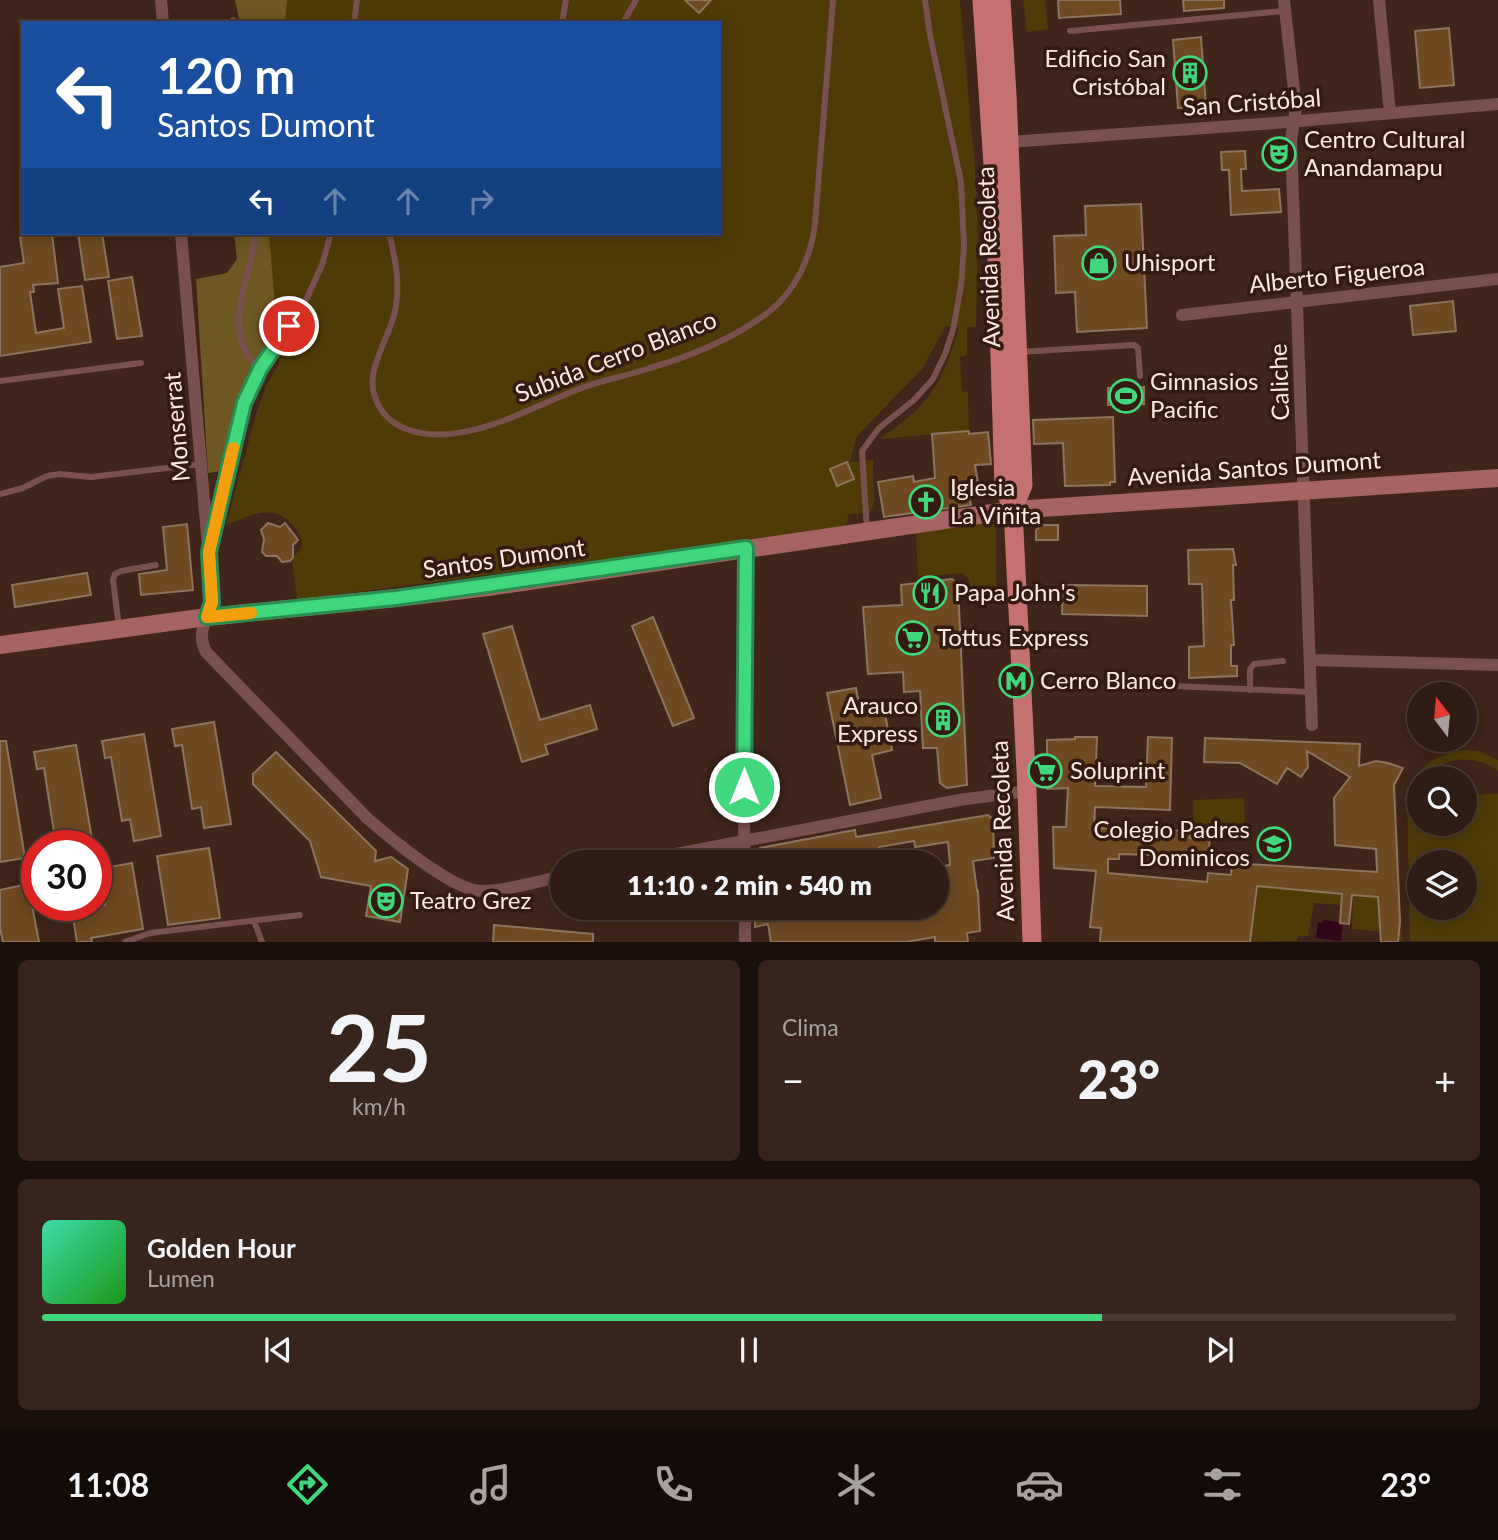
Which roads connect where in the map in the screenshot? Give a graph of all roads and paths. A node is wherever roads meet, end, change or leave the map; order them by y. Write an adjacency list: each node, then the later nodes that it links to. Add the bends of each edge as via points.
1 (161, 0): 11 (street)
2 (357, 0): 12 (lane)
3 (566, 0): 13 (lane)
4 (636, 0): 14 (lane)
5 (833, 0): 24 (lane, Subida Cerro Blanco, via 812,244 780,301 727,337 500,422 447,434 413,431 387,418 373,390 373,370 396,307)
6 (925, 0): 38 (lane, via 961,182 961,286 953,330 933,379 878,428 862,451)
7 (982, 0): 19 (main road, Avenida Recoleta)
8 (1001, 0): 20 (main road, Avenida Recoleta)
9 (1379, 0): 17 (street)
10 (1285, 6): 15 (lane); 18 (street, Caliche)
11 (163, 21)
12 (354, 21)
13 (562, 21)
14 (624, 21)
15 (1070, 31)
16 (1498, 104): 17 (street, San Cristóbal)
17 (1390, 113): 18 (street, San Cristóbal)
18 (1294, 122): 20 (street, San Cristóbal); 26 (street, Caliche)
19 (991, 130): 20 (main road); 37 (main road, Avenida Recoleta, via 1004,487)
20 (1009, 142): 28 (main road, Avenida Recoleta)
21 (181, 235): 33 (street, Monserrat)
22 (255, 235): 30 (lane, via 240,328 247,355)
23 (330, 235): 30 (lane, via 307,298)
24 (390, 235)
25 (1498, 279): 26 (street, Alberto Figueroa)
26 (1298, 302): 27 (street, Alberto Figueroa); 35 (street, Caliche)
27 (1182, 315)
28 (1017, 352): 31 (lane, via 1134,345); 37 (main road, Avenida Recoleta, via 1023,485)
29 (141, 363): 32 (lane)
30 (260, 369): 40 (lane, via 244,403)
31 (1140, 376)
32 (0, 381)
33 (201, 464): 36 (lane, via 91,477 60,474); 40 (street, Monserrat)
34 (1498, 478): 35 (main road, Avenida Santos Dumont)
35 (1304, 491): 37 (main road, Avenida Santos Dumont); 45 (street, Caliche)
36 (0, 494)
37 (1013, 509): 38 (main road, Santos Dumont); 52 (main road, Avenida Recoleta)
38 (867, 531): 39 (main road, Santos Dumont)
39 (746, 548): 42 (main road, Santos Dumont, via 423,595); 53 (street)
40 (209, 552): 42 (street, Monserrat, via 212,602)
41 (156, 565): 43 (lane, via 115,574)
42 (207, 617): 43 (main road, Santos Dumont); 56 (street, Monserrat, via 201,636 206,652 392,839 473,890)
43 (120, 629): 44 (main road, Santos Dumont)
44 (0, 645)
45 (1310, 660): 47 (street); 50 (street, Caliche)
46 (1283, 661): 49 (lane, via 1254,664)
47 (1498, 665)
48 (1174, 686): 49 (lane)
49 (1250, 690): 50 (lane)
50 (1311, 692): 51 (street, Caliche)
51 (1312, 725)
52 (1027, 791): 53 (street); 63 (main road, Avenida Recoleta)
53 (744, 840): 54 (street); 55 (street)
54 (694, 850)
55 (744, 850)
56 (550, 878)
57 (300, 915): 59 (lane)
58 (745, 920): 62 (street)
59 (254, 921): 60 (lane, via 150,933); 61 (lane)
60 (125, 942)
61 (262, 942)
62 (745, 942)
63 (1031, 942)

